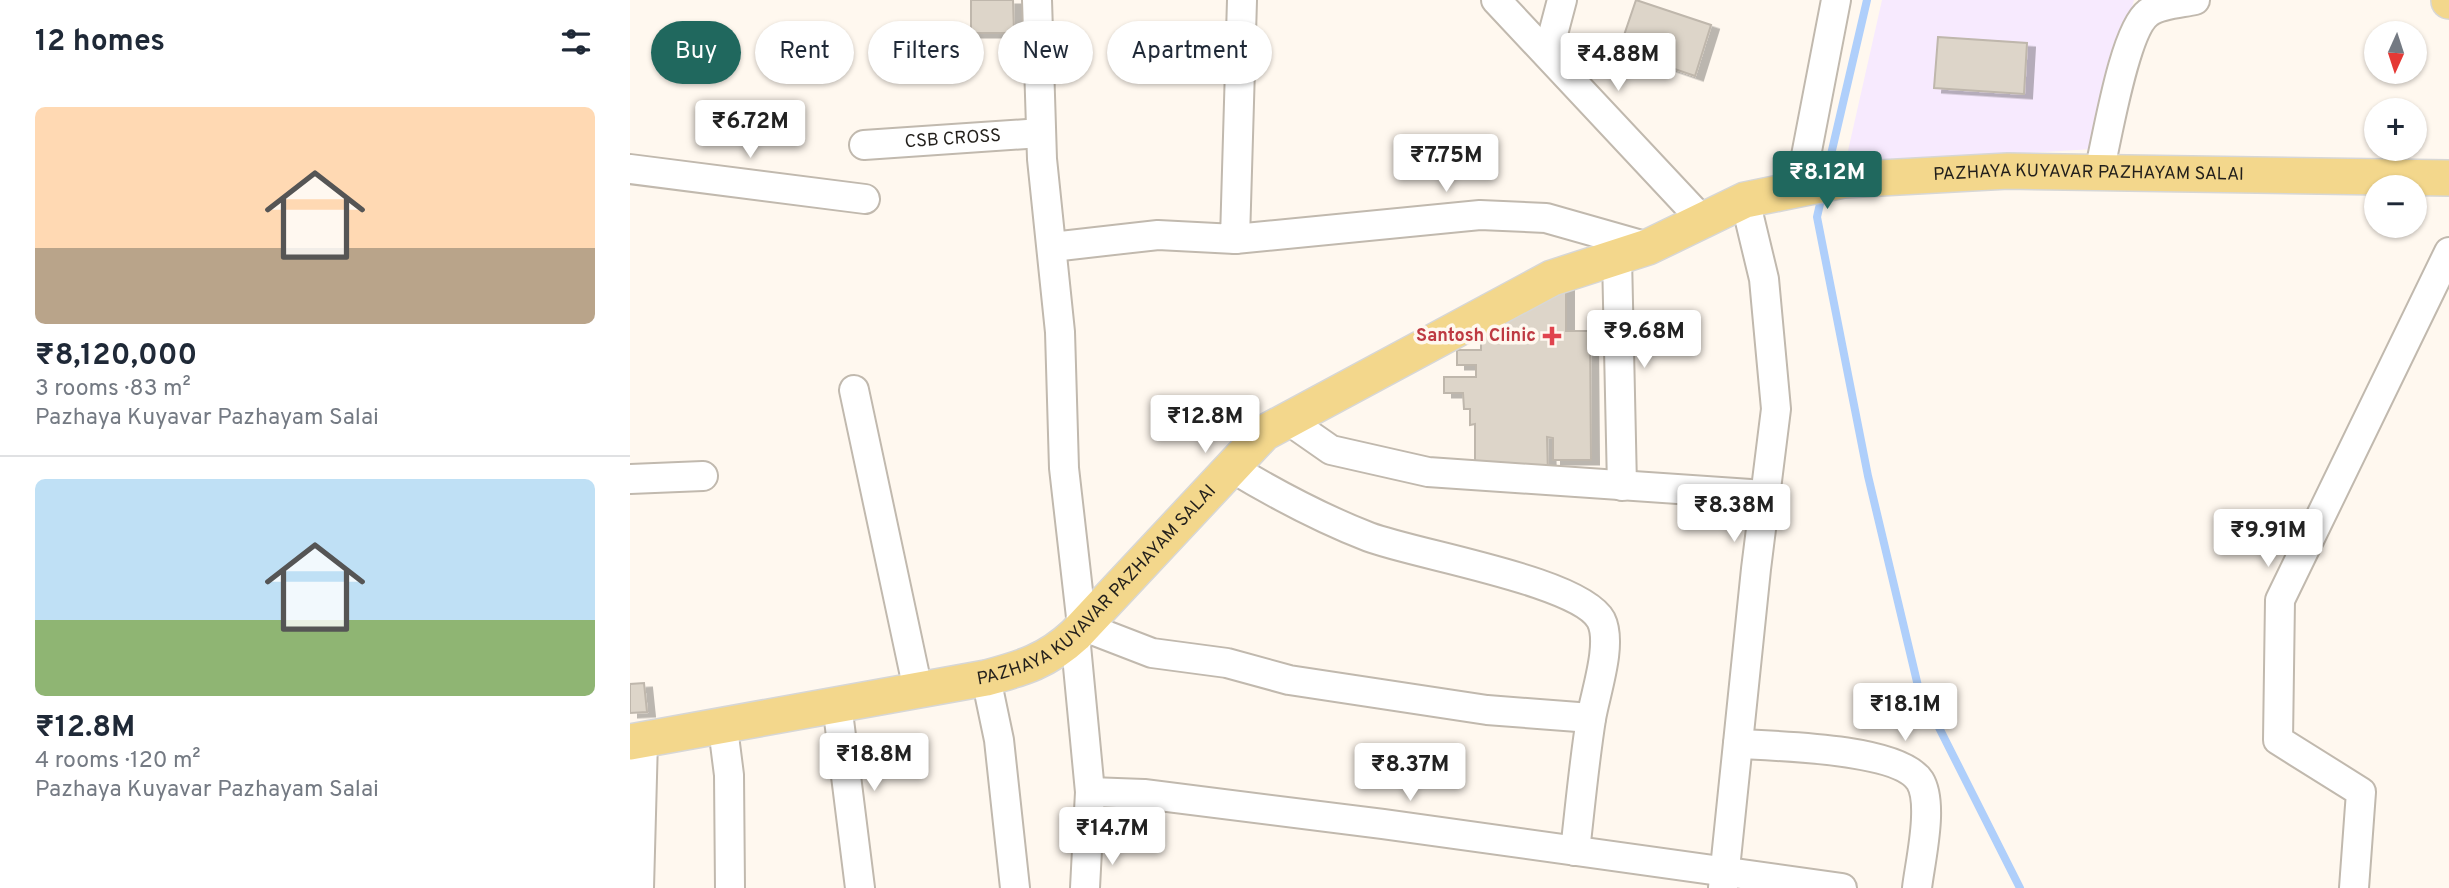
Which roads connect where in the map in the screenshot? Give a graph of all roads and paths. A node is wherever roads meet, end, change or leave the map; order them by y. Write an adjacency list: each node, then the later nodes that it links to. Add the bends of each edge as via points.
1 (1037, 0): 8 (street)
2 (1242, 0): 17 (street)
3 (1496, 0): 7 (street)
4 (1562, 0): 7 (street)
5 (1836, 0): 13 (street)
6 (2195, 0): 11 (street, via 2149,12 2136,28)
7 (1548, 53): 16 (street)
8 (1041, 133): 9 (street, CSB CROSS); 18 (street)
9 (864, 145)
10 (630, 169): 14 (street)
11 (2099, 172): 12 (main road, PAZHAYA KUYAVAR PAZHAYAM SALAI); 13 (main road, PAZHAYA KUYAVAR PAZHAYAM SALAI, via 2008,171 1844,180)
12 (2449, 178)
13 (1800, 187): 15 (main road, PAZHAYA KUYAVAR PAZHAYAM SALAI)
14 (865, 199)
15 (1745, 200): 16 (main road, PAZHAYA KUYAVAR PAZHAYAM SALAI); 27 (street, via 1764,279 1776,410)
16 (1703, 221): 19 (main road, PAZHAYA KUYAVAR PAZHAYAM SALAI)
17 (1235, 239): 18 (street, via 1158,235); 19 (street, via 1480,215 1546,218)
18 (1052, 247): 28 (street, via 1064,468)
19 (1632, 252): 22 (main road, PAZHAYA KUYAVAR PAZHAYAM SALAI, via 1552,278); 26 (street)
20 (2449, 252): 46 (street, via 2280,600 2278,740 2361,792)
21 (854, 390): 30 (street)
22 (1288, 421): 23 (main road, PAZHAYA KUYAVAR PAZHAYAM SALAI, via 1264,433); 26 (street, via 1331,450 1428,472)
23 (1232, 468): 28 (main road, PAZHAYA KUYAVAR PAZHAYAM SALAI); 32 (street, via 1298,508 1372,538 1555,587 1587,603 1602,621 1604,648)
24 (703, 476): 25 (street)
25 (630, 479)
26 (1622, 486): 27 (street)
27 (1765, 495): 35 (street)
28 (1079, 631): 29 (main road, PAZHAYA KUYAVAR PAZHAYAM SALAI, via 1053,656); 32 (street, via 1152,653 1227,663 1289,680 1487,710); 36 (street)
29 (986, 678): 30 (main road, PAZHAYA KUYAVAR PAZHAYAM SALAI); 42 (street, via 999,740)
30 (918, 690): 31 (main road, PAZHAYA KUYAVAR PAZHAYAM SALAI)
31 (837, 704): 33 (main road, PAZHAYA KUYAVAR PAZHAYAM SALAI); 41 (street)
32 (1591, 718): 37 (street)
33 (723, 728): 34 (main road, PAZHAYA KUYAVAR PAZHAYAM SALAI); 40 (street, via 729,775)
34 (637, 741): 39 (street)
35 (1738, 744): 38 (street); 45 (street, via 1826,749 1908,771 1920,782 1926,809)
36 (1090, 792): 37 (street, via 1144,794); 43 (street)
37 (1575, 851): 38 (street)
38 (1724, 881): 44 (street)
39 (639, 888)
40 (730, 888)
41 (860, 888)
42 (1015, 888)
43 (1086, 888)
44 (1842, 888)
45 (1917, 888)
46 (2354, 888)

